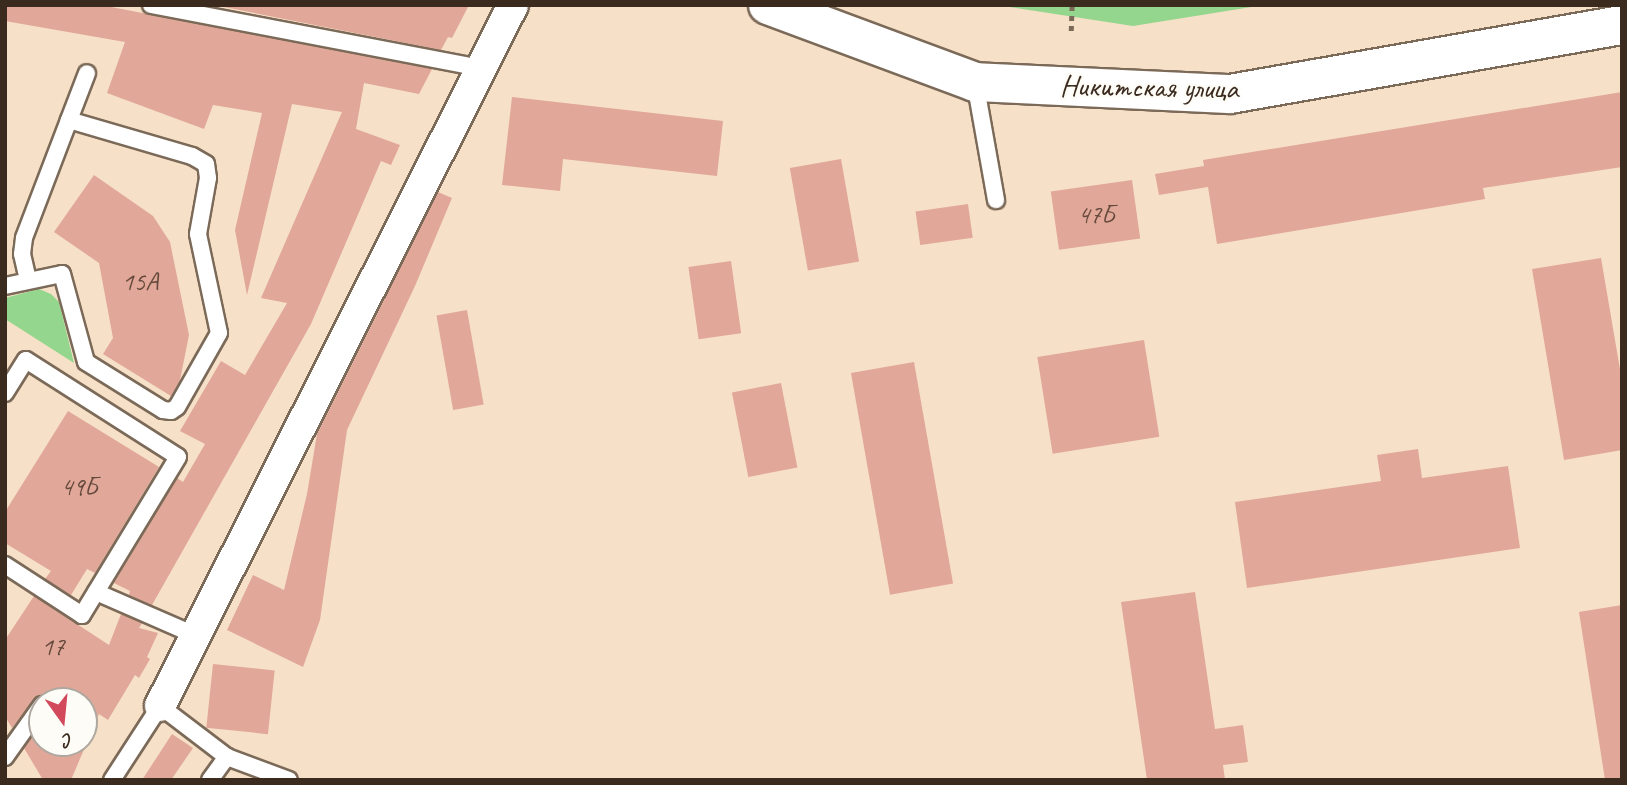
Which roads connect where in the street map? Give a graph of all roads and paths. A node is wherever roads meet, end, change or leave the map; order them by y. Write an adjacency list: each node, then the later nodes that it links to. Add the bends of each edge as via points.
1 (151, 5): 7 (lane)
2 (513, 5): 7 (street)
3 (768, 5): 9 (street, Никитская улица)
4 (1072, 5): 6 (path)
5 (1622, 25): 9 (street, Никитская улица, via 1230,94)
6 (1071, 31)
7 (480, 68): 17 (street)
8 (87, 73): 10 (lane)
9 (975, 82): 11 (lane)
10 (69, 120): 12 (lane, via 23,238); 12 (lane, via 206,164 199,243 219,333 177,407 163,410 86,362 62,274)
11 (996, 200)
12 (28, 280): 13 (lane)
13 (5, 286)
14 (5, 393): 16 (lane, via 26,360 178,457)
15 (5, 565): 16 (lane, via 82,615)
16 (96, 592): 17 (lane)
17 (195, 635): 18 (street)
18 (160, 706): 21 (lane); 22 (lane)
19 (28, 725): 20 (lane)
20 (5, 757)
21 (227, 757): 23 (lane); 24 (lane)
22 (112, 780)
23 (210, 780)
24 (289, 780)

